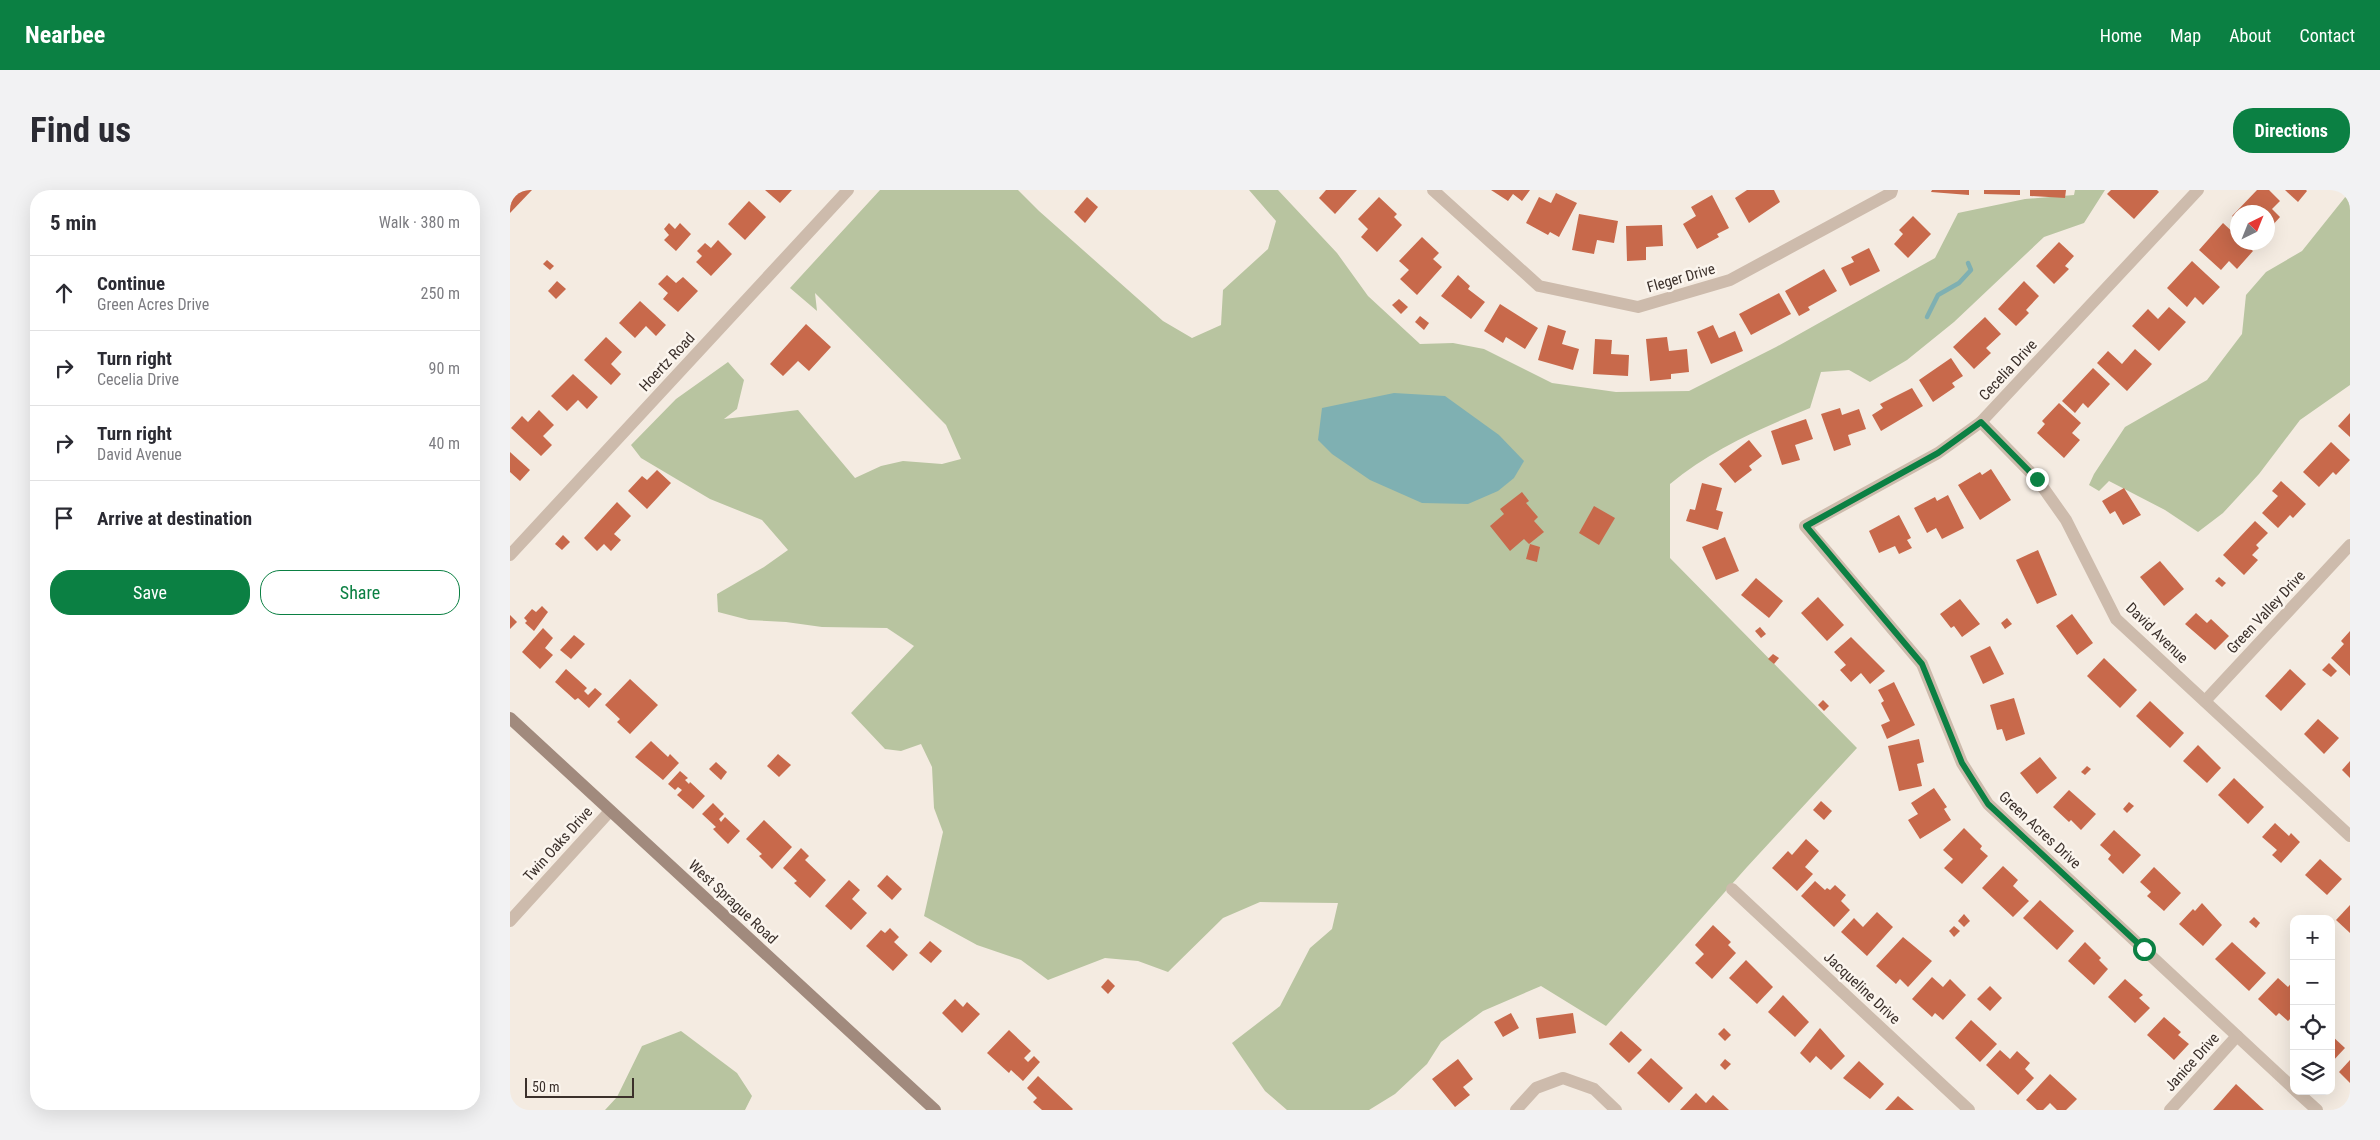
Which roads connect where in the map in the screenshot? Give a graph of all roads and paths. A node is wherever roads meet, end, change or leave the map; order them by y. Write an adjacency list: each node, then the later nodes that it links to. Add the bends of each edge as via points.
1 (848, 190): 8 (street, Hoertz Road)
2 (1433, 190): 3 (street, Fleger Drive, via 1539,286 1638,308 1730,280)
3 (1892, 190)
4 (2198, 190): 5 (street, Cecelia Drive)
5 (1981, 422): 6 (street, Cecelia Drive, via 1938,453); 9 (street, David Avenue, via 2037,479 2066,520 2116,619)
6 (1806, 526): 15 (street, Green Acres Drive, via 1922,664 1962,763 1988,804)
7 (2350, 545): 9 (street, Green Valley Drive)
8 (510, 556)
9 (2205, 700): 12 (street, David Avenue)
10 (510, 718): 11 (street, West Sprague Road)
11 (610, 811): 14 (street, Twin Oaks Drive); 18 (street, West Sprague Road)
12 (2350, 836)
13 (1732, 889): 21 (street, Jacqueline Drive)
14 (510, 921)
15 (2237, 1036): 16 (street, Green Acres Drive); 22 (street, Janice Drive)
16 (2290, 1085)
17 (2300, 1095): 23 (street, Green Acres Drive)
18 (935, 1110)
19 (1516, 1110): 20 (street, via 1536,1088 1563,1078 1594,1089)
20 (1616, 1110)
21 (1969, 1110)
22 (2170, 1110)
23 (2317, 1110)

